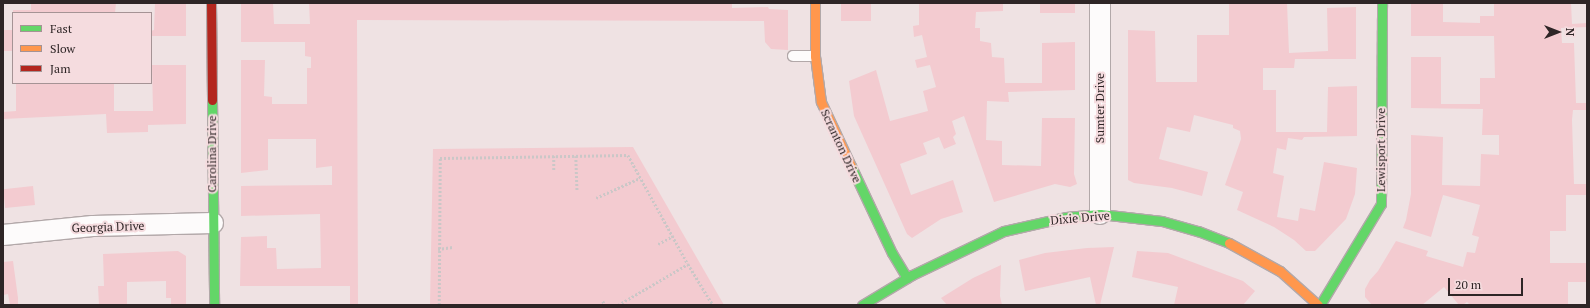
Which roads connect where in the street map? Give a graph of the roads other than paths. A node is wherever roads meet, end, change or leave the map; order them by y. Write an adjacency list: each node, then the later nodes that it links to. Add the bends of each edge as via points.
1 (211, 3): 8 (street, Carolina Drive)
2 (815, 3): 6 (street, Scranton Drive)
3 (1100, 3): 7 (street, Sumter Drive)
4 (1382, 3): 13 (street, Lewisport Drive, via 1381,204)
5 (793, 56): 6 (lane)
6 (815, 56): 10 (street, Scranton Drive, via 821,102 886,242)
7 (1100, 214): 10 (street, Dixie Drive, via 1066,216 1004,231); 13 (street, Dixie Drive, via 1162,221 1226,241 1280,271)
8 (213, 224): 9 (street, Georgia Drive, via 93,226); 11 (street, Carolina Drive)
9 (3, 235)
10 (907, 278): 12 (street, Dixie Drive)
11 (214, 305)
12 (862, 305)
13 (1319, 305)

